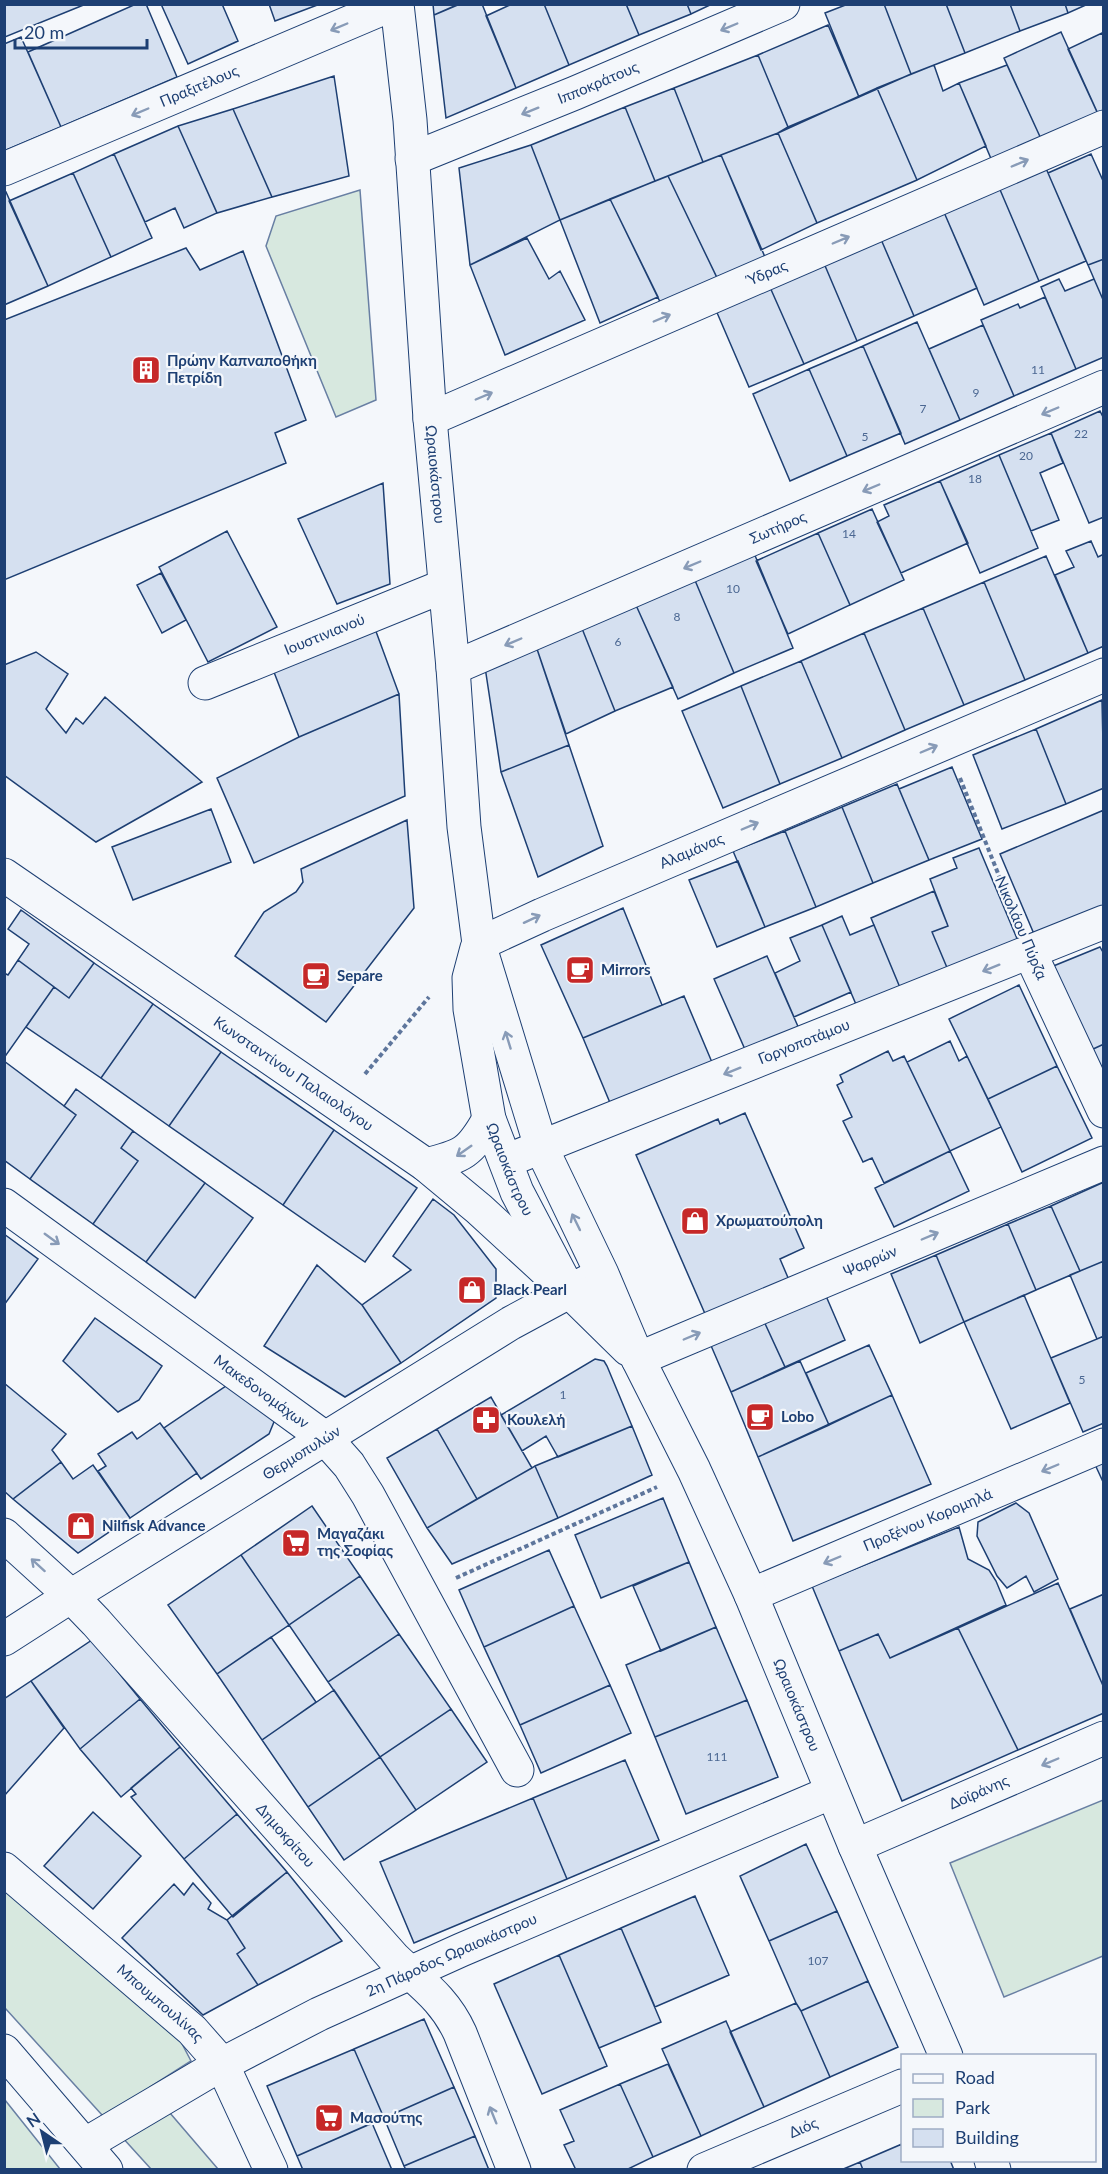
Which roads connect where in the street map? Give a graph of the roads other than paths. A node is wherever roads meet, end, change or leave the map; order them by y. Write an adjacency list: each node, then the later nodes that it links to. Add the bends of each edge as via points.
1 (395, 4): 4 (street, Ωραιοκάστρου); 5 (street, Πραξιτέλους, one-way to 5)
2 (783, 4): 4 (street, Ιπποκράτους, one-way to 4)
3 (1104, 127): 7 (street, Ύδρας, one-way to 3)
4 (412, 159): 7 (street, Ωραιοκάστρου)
5 (4, 169)
6 (1104, 387): 9 (street, Σωτήρος, one-way to 9)
7 (430, 419): 8 (street, Ωραιοκάστρου)
8 (444, 586): 9 (street, Ωραιοκάστρου); 11 (street, Ιουστινιανού)
9 (453, 668): 14 (street, Ωραιοκάστρου, via 464,827)
10 (1104, 675): 14 (street, Αλαμάνας, one-way to 10)
11 (205, 683)
12 (6, 878): 21 (street, Κωνσταντίνου Παλαιολόγου)
13 (1104, 922): 15 (street, Γοργοποτάμου)
14 (479, 944): 17 (street, Ωραιοκάστρου, via 469,978 470,1009); 18 (street, Ωραιοκάστρου, one-way to 14)
15 (1030, 953): 16 (street, Νικολάου Πύρζα); 18 (street, Γοργοποτάμου, one-way to 18)
16 (1104, 1111)
17 (489, 1119): 19 (street, Ωραιοκάστρου); 21 (street, one-way to 21, via 467,1151)
18 (540, 1147): 19 (street, Γοργοποτάμου); 23 (street, Ωραιοκάστρου, one-way to 18)
19 (506, 1161): 24 (street, Ωραιοκάστρου, via 517,1192)
20 (1104, 1163): 25 (street, Ψαρρών, one-way to 20)
21 (426, 1165): 24 (street, Κωνσταντίνου Παλαιολόγου)
22 (4, 1204): 26 (street, Μακεδονομάχων, one-way to 26)
23 (602, 1274): 24 (street, Θερμοπυλών); 25 (street, Ωραιοκάστρου)
24 (569, 1291): 25 (street, Ωραιοκάστρου); 26 (street, Θερμοπυλών)
25 (638, 1359): 29 (street, Ωραιοκάστρου)
26 (326, 1438): 30 (street, Θερμοπυλών); 33 (street, Μακεδονομάχων, via 368,1495)
27 (1104, 1445): 29 (street, Προξένου Κορομηλά, one-way to 29)
28 (4, 1535): 30 (street, Δημοκρίτου, one-way to 28)
29 (751, 1595): 34 (street, Ωραιοκάστρου)
30 (71, 1596): 31 (street, Θερμοπυλών); 37 (street, Δημοκρίτου)
31 (4, 1639)
32 (1104, 1738): 35 (street, Δοϊράνης, one-way to 35)
33 (517, 1770)
34 (832, 1792): 35 (street, Ωραιοκάστρου); 37 (street, 2η Πάροδος Ωραιοκάστρου)
35 (855, 1846): 39 (street, Ωραιοκάστρου)
36 (4, 1869): 40 (street, Μπουμπουλίνας, via 192,2030)
37 (410, 1974): 40 (street, 2η Πάροδος Ωραιοκάστρου); 45 (street, Δημοκρίτου, one-way to 37, via 450,2013)
38 (4, 2051): 42 (street)
39 (946, 2054)
40 (218, 2066): 42 (street, 2η Πάροδος Ωραιοκάστρου); 44 (street, Μπουμπουλίνας)
41 (901, 2087): 46 (street, Διός)
42 (86, 2144): 43 (street)
43 (106, 2169)
44 (271, 2169)
45 (514, 2169)
46 (704, 2169)

